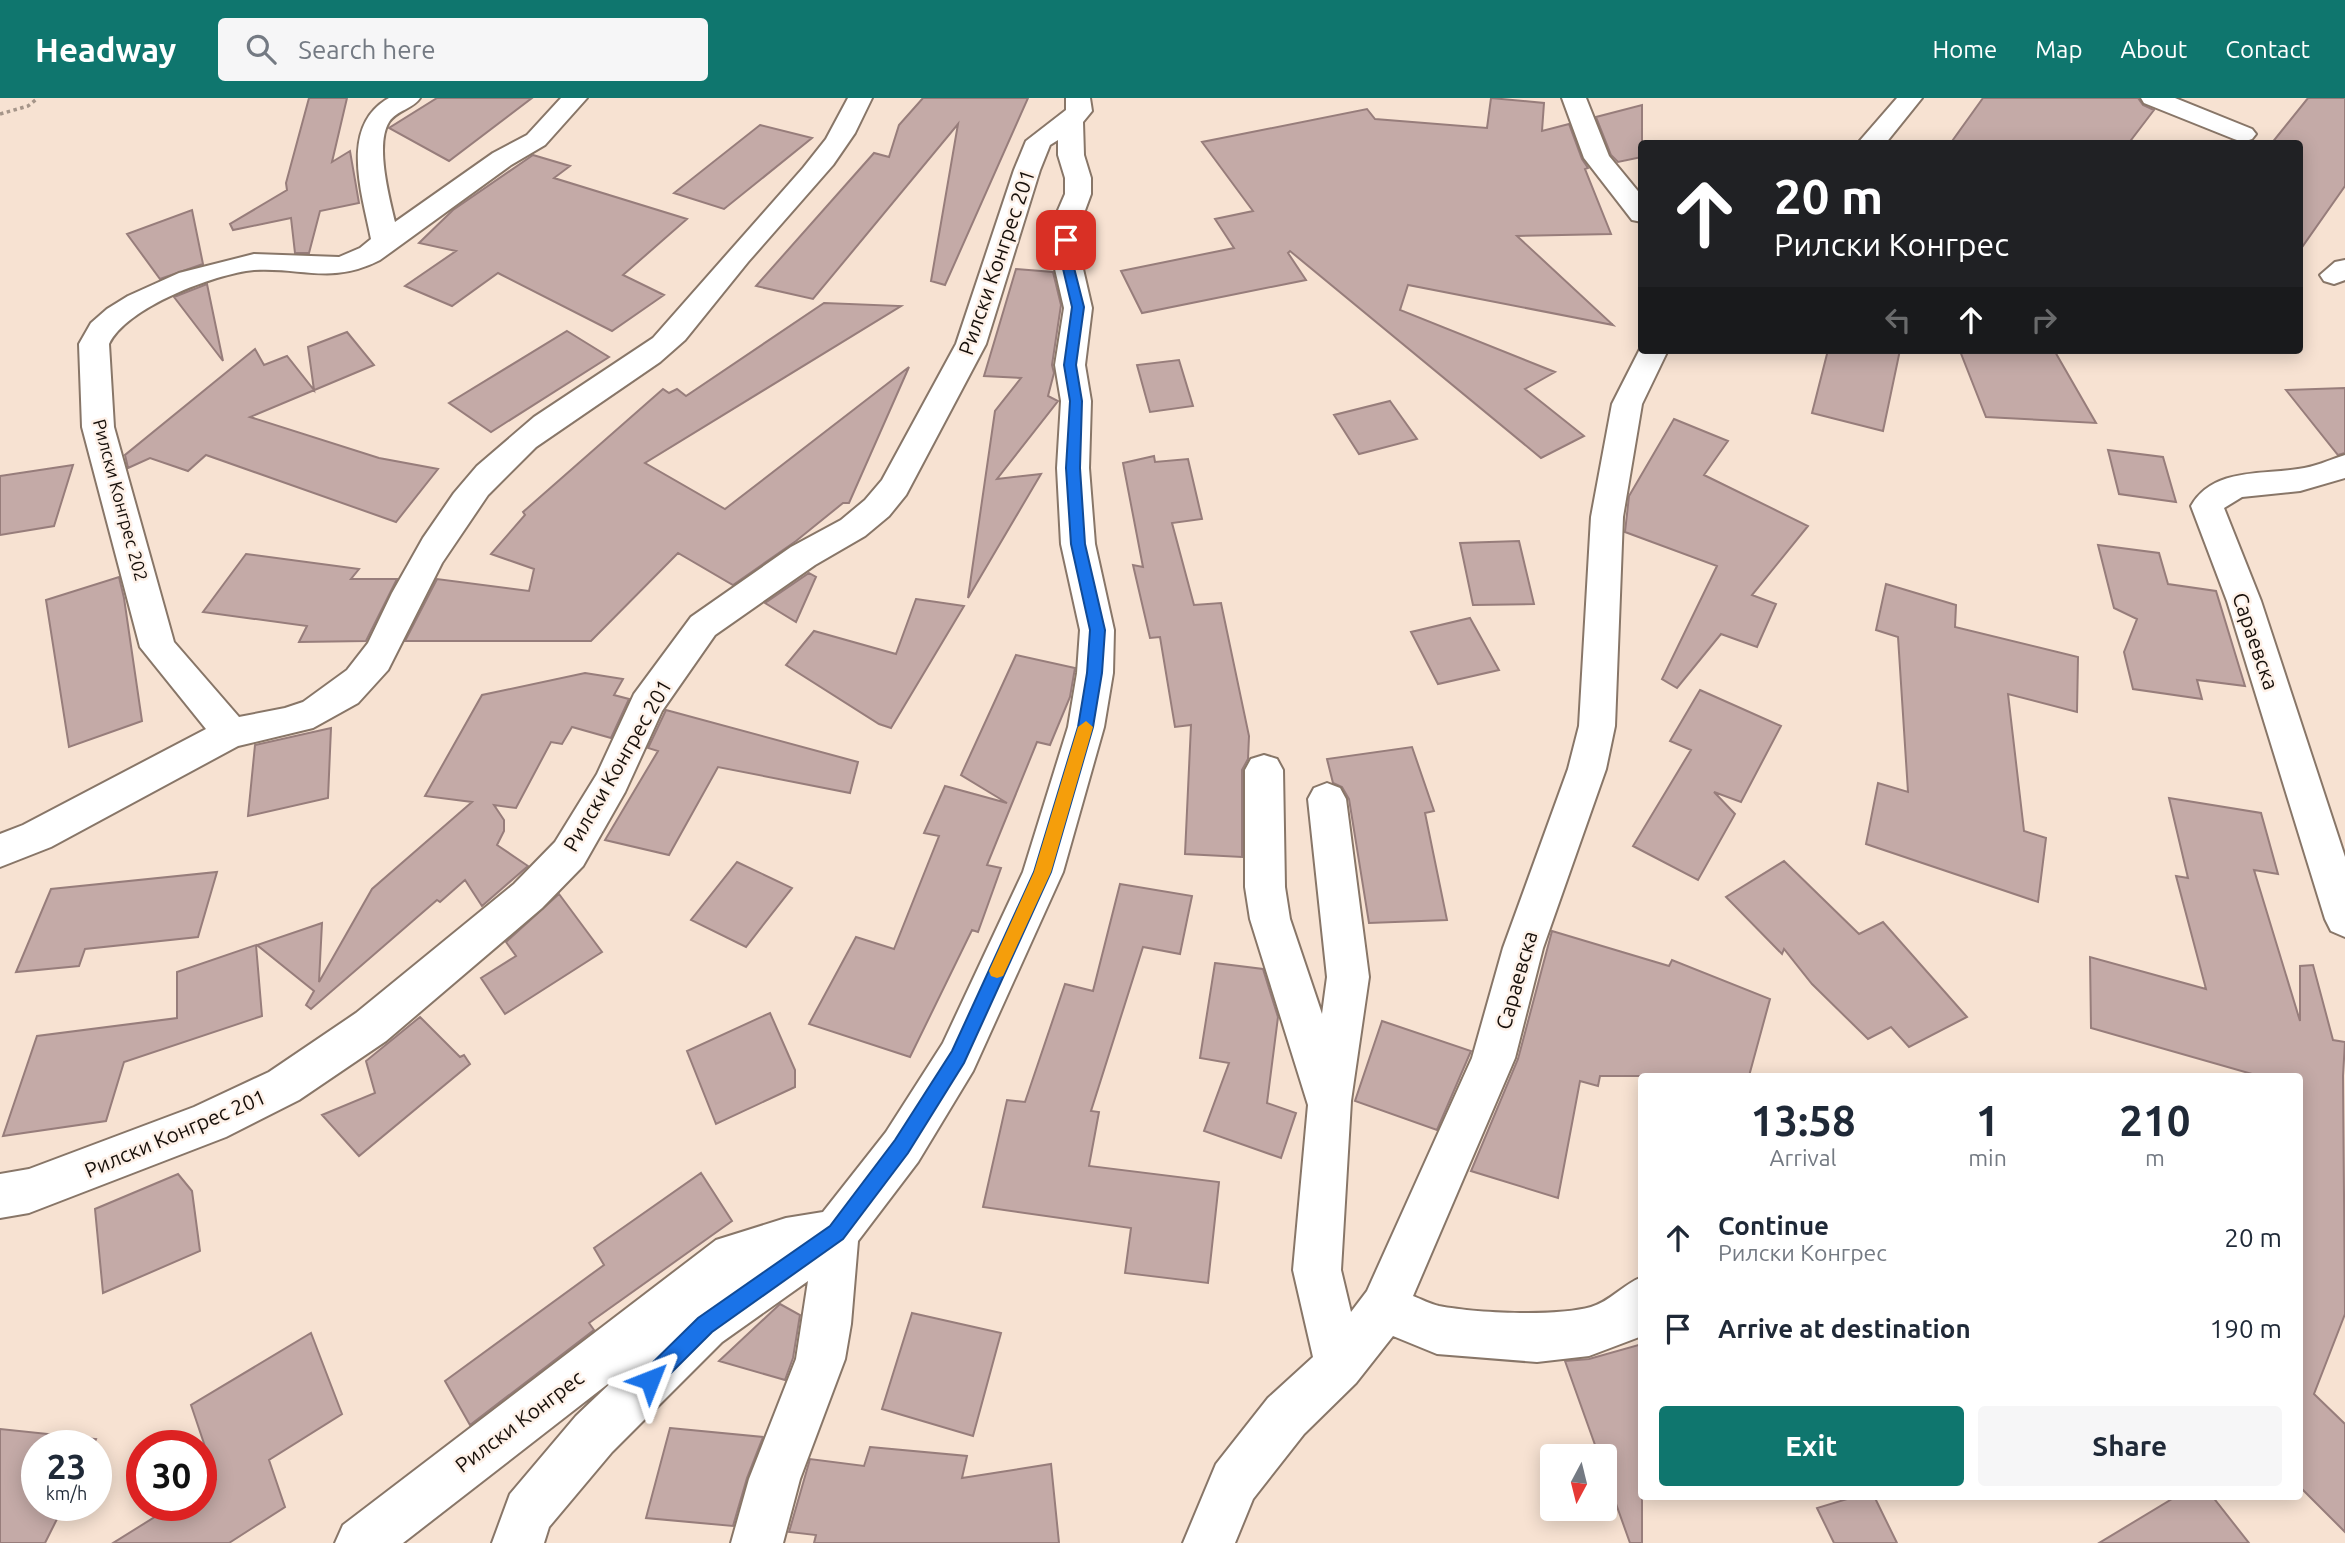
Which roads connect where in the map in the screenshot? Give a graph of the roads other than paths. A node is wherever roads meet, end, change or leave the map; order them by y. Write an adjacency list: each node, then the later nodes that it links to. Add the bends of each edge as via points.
1 (408, 98): 11 (street, via 382,114 371,135)
2 (575, 98): 11 (street, Рилски Конгрес 202, via 536,140)
3 (860, 98): 14 (street, via 837,142 810,177 673,336 567,408 487,475 439,539 384,647 362,678 305,719)
4 (1574, 98): 10 (street, via 1597,158)
5 (1910, 98): 9 (street)
6 (2153, 98): 8 (street)
7 (1074, 110): 20 (street, Рилски Конгрес 201, via 1039,141 971,344 895,487 853,528 803,556 703,626 647,704 612,780 569,854 528,896 371,1027 284,1086 152,1145 29,1191); 21 (street, via 1072,155 1078,194 1066,224 1066,256 1078,307 1070,365 1076,401 1073,468 1078,544 1097,630 1086,727 1043,872 958,1057 902,1147)
8 (2244, 134)
9 (1875, 140)
10 (1638, 209)
11 (385, 241): 14 (street, Рилски Конгрес 202, via 368,257 335,268 253,262 208,273 126,307 96,334 98,427 158,648)
12 (1651, 354): 23 (street, Сараевска, via 1627,404 1607,517 1597,726 1587,769 1523,948 1493,1058)
13 (2345, 466): 18 (street, Сараевска, via 2294,481 2251,483 2215,495 2207,506 2244,601)
14 (231, 733): 17 (street)
15 (1264, 770): 19 (street, via 1265,887 1270,919)
16 (1327, 799): 19 (street, via 1348,976)
17 (0, 851)
18 (2345, 919)
19 (1330, 1105): 24 (street, via 1317,1270)
20 (0, 1196)
21 (836, 1233): 25 (street, Рилски Конгрес, via 786,1241 733,1257); 26 (street, via 705,1325 594,1434 528,1512); 27 (street, via 816,1374 784,1451)
22 (1638, 1305): 23 (street, via 1626,1318 1589,1332 1537,1338 1437,1329)
23 (1384, 1308): 24 (street, Сараевска)
24 (1339, 1366): 28 (street, Сараевска, via 1286,1416 1234,1482)
25 (361, 1543)
26 (518, 1543)
27 (757, 1543)
28 (1209, 1543)

